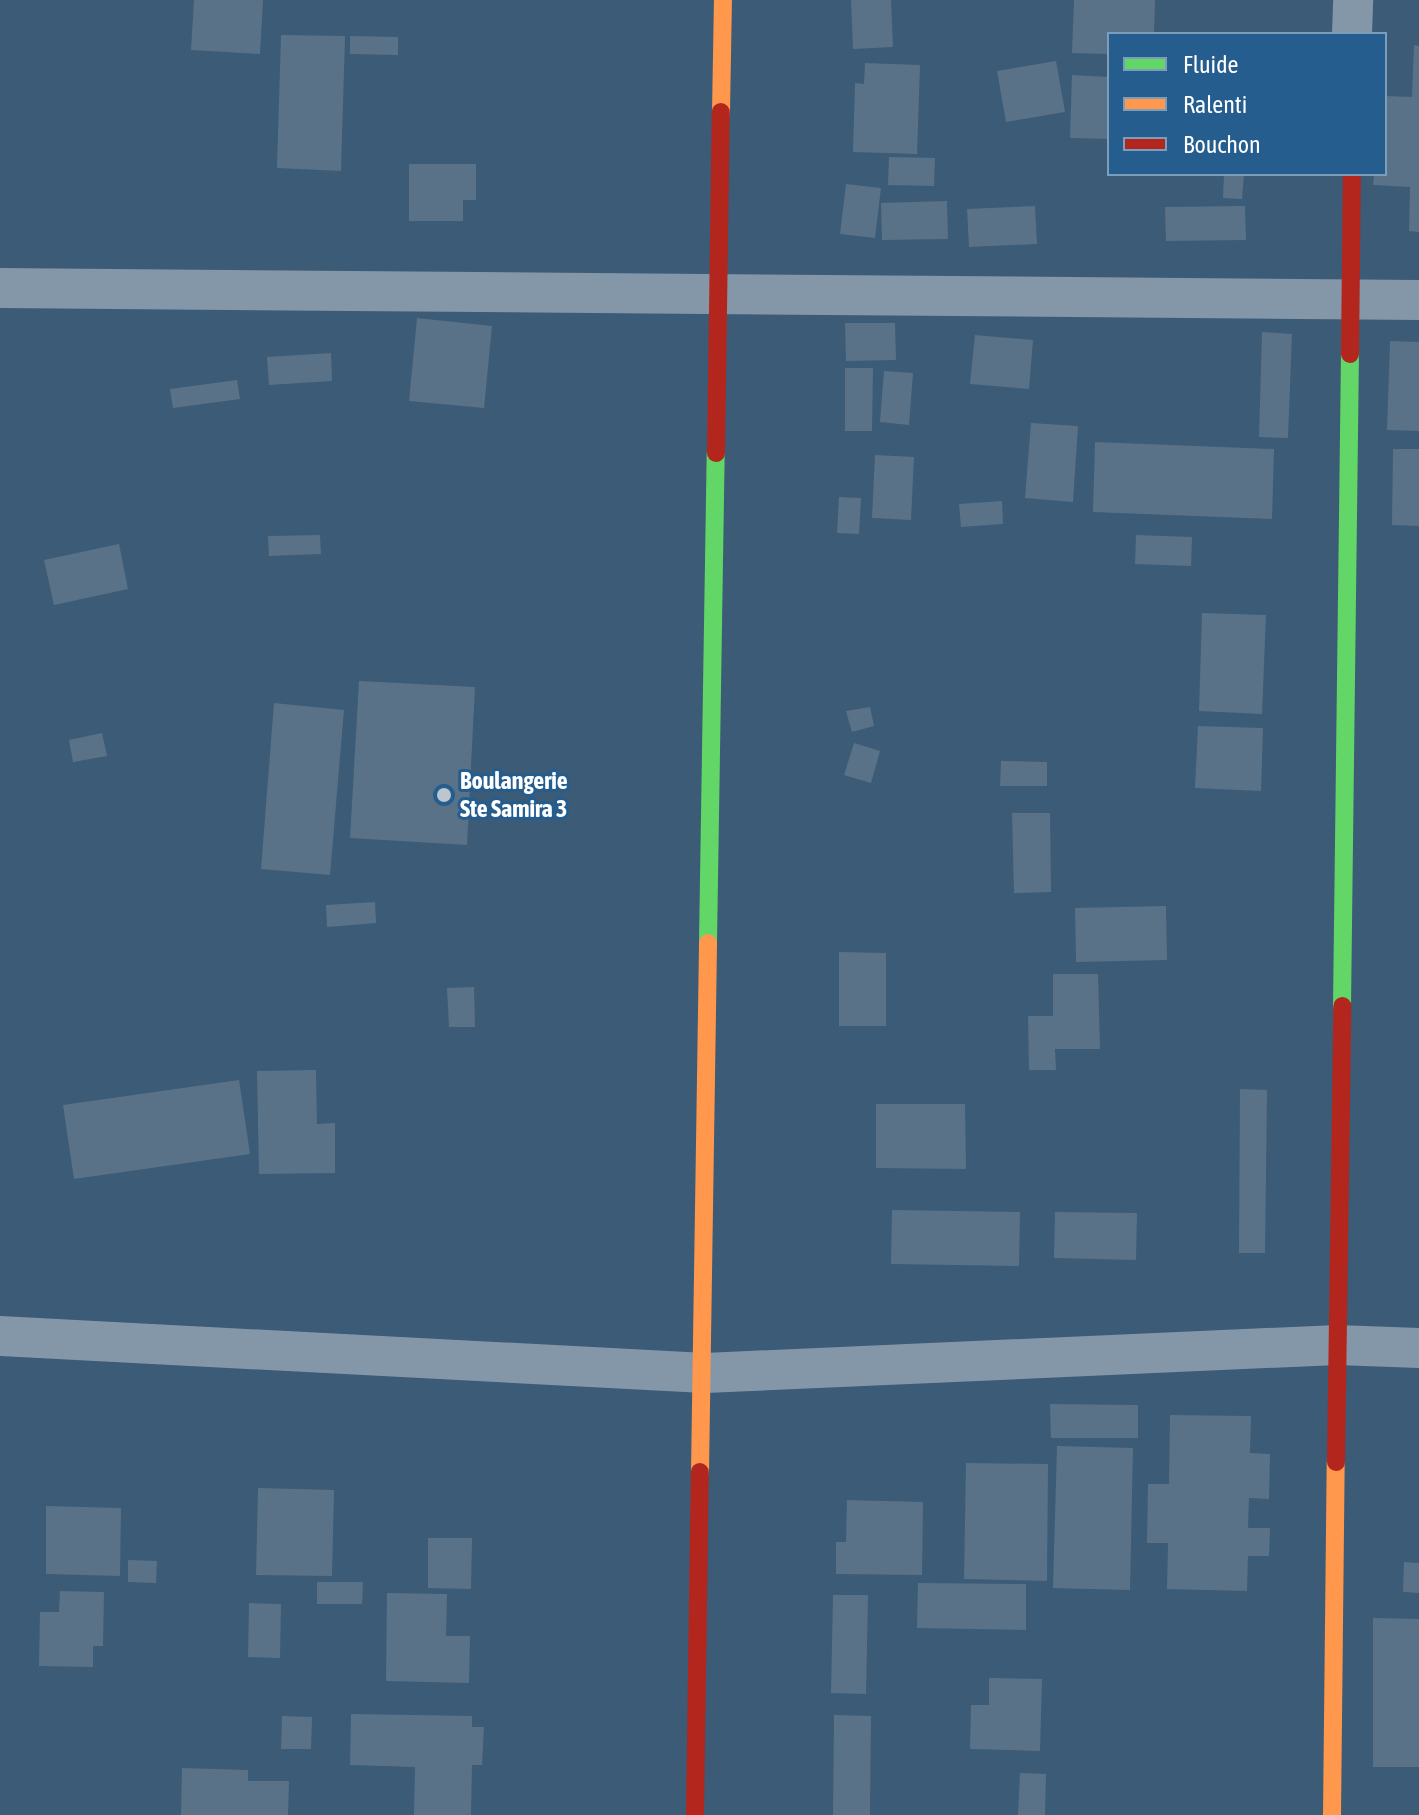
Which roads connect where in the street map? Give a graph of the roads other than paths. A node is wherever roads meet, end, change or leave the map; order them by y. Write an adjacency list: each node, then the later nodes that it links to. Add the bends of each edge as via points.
1 (723, 0): 6 (street)
2 (1353, 0): 3 (street)
3 (1352, 32)
4 (1352, 176): 7 (street)
5 (0, 288): 6 (street)
6 (718, 293): 7 (street); 12 (street)
7 (1351, 299): 8 (street); 10 (street)
8 (1419, 300)
9 (0, 1336): 12 (street)
10 (1337, 1345): 11 (street); 12 (street); 14 (street)
11 (1419, 1348)
12 (705, 1373): 13 (street)
13 (695, 1815)
14 (1332, 1815)

